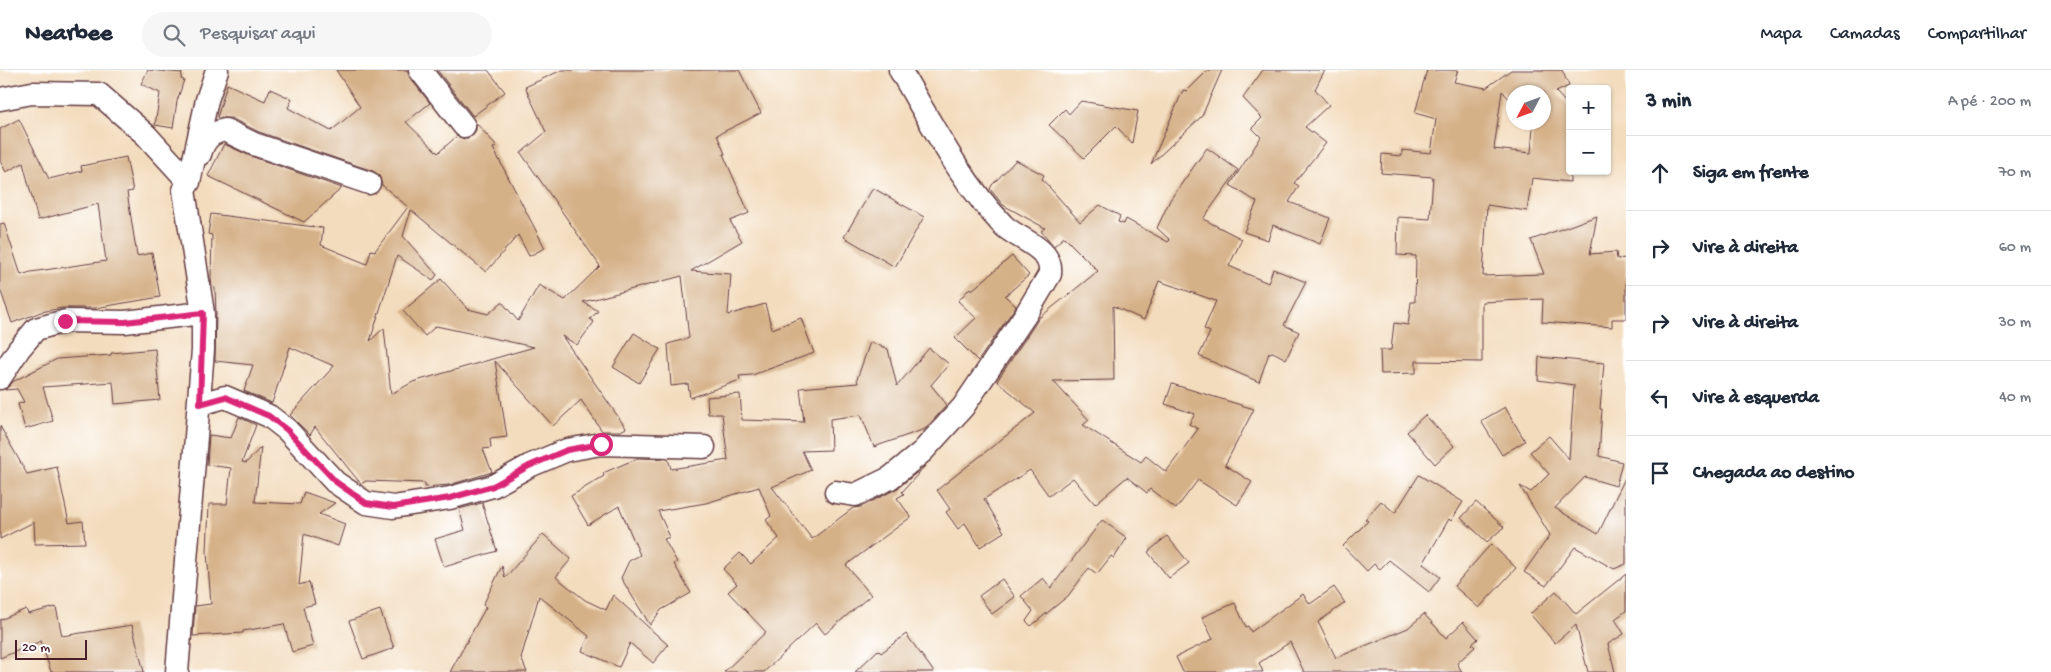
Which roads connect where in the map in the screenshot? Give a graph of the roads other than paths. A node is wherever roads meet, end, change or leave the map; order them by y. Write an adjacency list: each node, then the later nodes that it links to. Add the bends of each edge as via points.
1 (217, 70): 7 (street, via 207,100)
2 (420, 70): 5 (street)
3 (900, 70): 12 (street, via 958,171 1005,227 1043,251 1051,268 1026,314 963,407 922,452 890,478 856,495)
4 (0, 99): 7 (street, via 32,93 99,94 146,135)
5 (464, 126)
6 (369, 183): 7 (street, via 254,144 225,130 209,136 203,143)
7 (188, 193): 8 (street)
8 (203, 313): 9 (street, via 125,322 65,321 36,329); 10 (street)
9 (0, 378)
10 (200, 404): 11 (street, via 225,397 269,416 287,430 336,482 366,503 393,507 450,498 493,486 567,450 601,444); 13 (street)
11 (704, 447)
12 (836, 492)
13 (177, 672)

